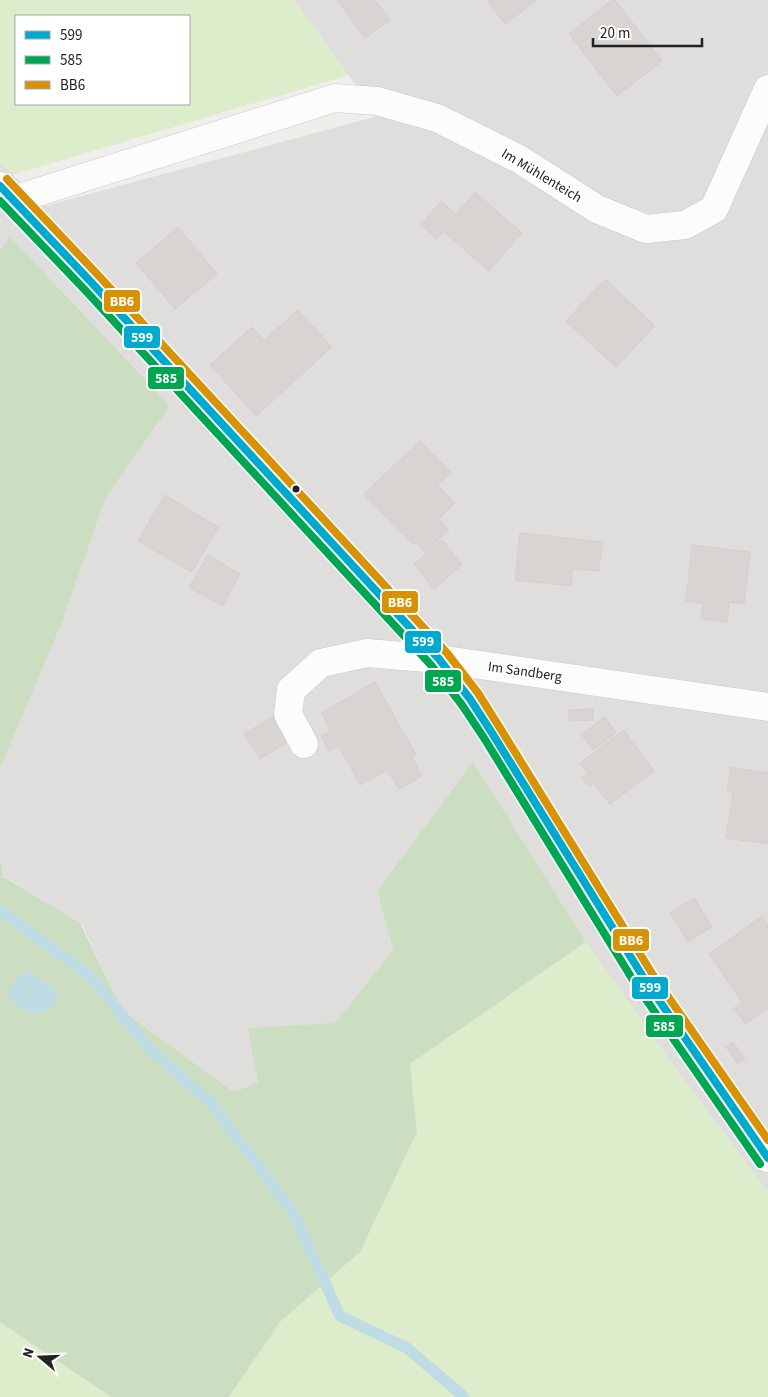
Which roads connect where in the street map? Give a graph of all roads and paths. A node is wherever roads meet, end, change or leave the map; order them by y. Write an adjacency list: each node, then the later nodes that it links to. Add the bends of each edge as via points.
1 (768, 89): 2 (street, Im Mühlenteich, via 714,209 685,226 646,229 596,208 519,158 437,118 377,101 335,98)
2 (6, 193): 3 (street)
3 (440, 659): 4 (street, Im Sandberg); 5 (street, Im Sandberg, via 367,653 321,663 291,690 288,714); 6 (street, via 492,733 645,980)
4 (768, 706)
5 (304, 744)
6 (768, 1158)

